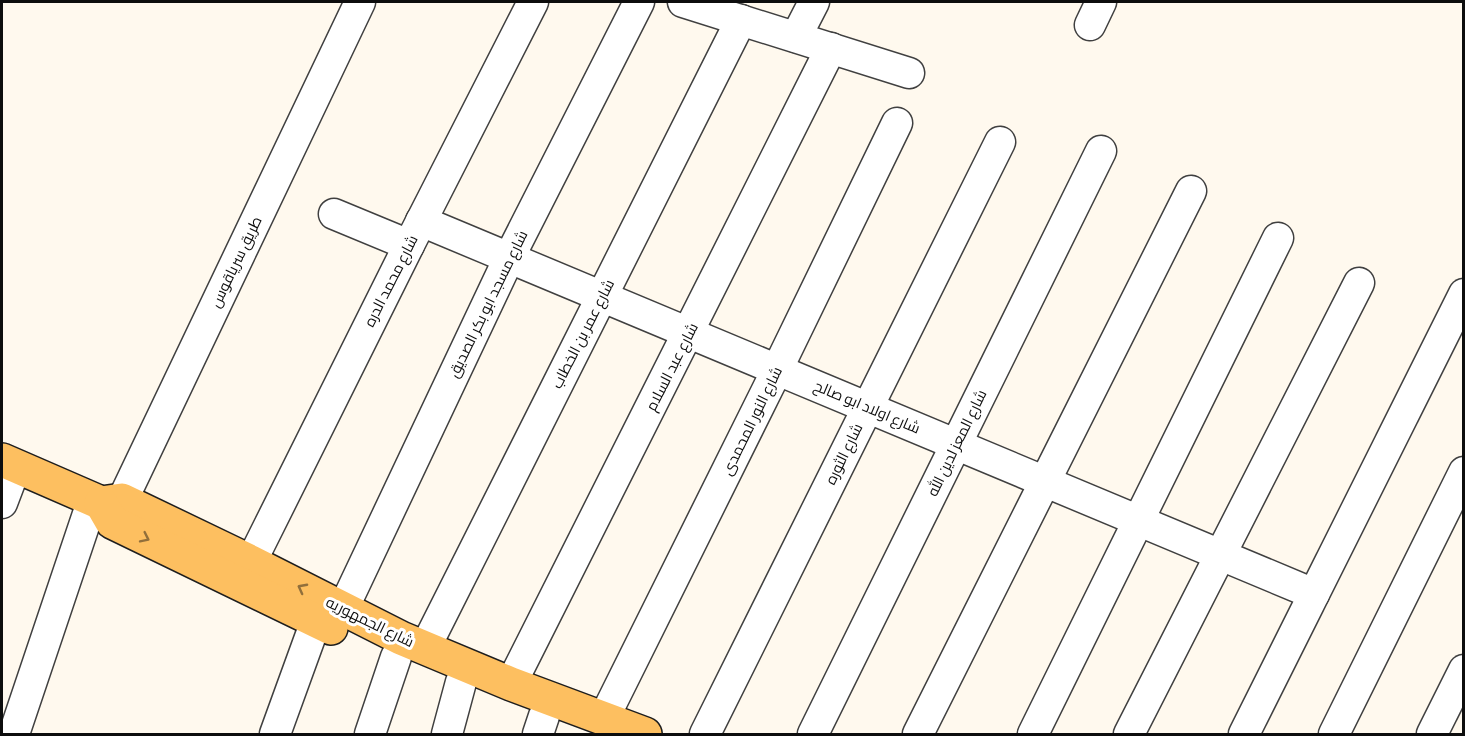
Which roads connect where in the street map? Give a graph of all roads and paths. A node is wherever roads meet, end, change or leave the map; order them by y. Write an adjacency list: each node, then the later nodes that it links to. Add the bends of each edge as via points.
1 (360, 2): 29 (street, طريق سرياقوس)
2 (533, 2): 15 (street, شارع محمد الدره)
3 (639, 2): 17 (street, شارع مسجد ابو بكر الصديق)
4 (683, 2): 6 (street)
5 (814, 2): 7 (street)
6 (741, 20): 7 (street); 20 (street, شارع عمر بن الخطاب)
7 (796, 37): 8 (street)
8 (831, 48): 9 (street); 21 (street, شارع عبد السلام)
9 (909, 73)
10 (897, 123): 22 (street, شارع النور المحمدى)
11 (1000, 142): 23 (street, شارع الثوره)
12 (1101, 151): 24 (street, شارع المعز لدين الله)
13 (1191, 191): 27 (street)
14 (334, 214): 15 (street, شارع اولاد ابو صالح)
15 (415, 233): 17 (street, شارع اولاد ابو صالح); 32 (street, شارع محمد الدره)
16 (1278, 238): 30 (street)
17 (509, 258): 20 (street, شارع اولاد ابو صالح); 34 (street, شارع مسجد ابو بكر الصديق)
18 (1359, 283): 31 (street)
19 (1464, 294): 33 (street)
20 (601, 296): 21 (street, شارع اولاد ابو صالح); 35 (street, شارع عمر بن الخطاب)
21 (689, 333): 22 (street, شارع اولاد ابو صالح); 38 (street, شارع عبد السلام)
22 (777, 370): 23 (street, شارع اولاد ابو صالح); 40 (street, شارع النور المحمدى)
23 (867, 407): 24 (street, شارع اولاد ابو صالح); 46 (street, شارع الثوره)
24 (956, 445): 27 (street, شارع اولاد ابو صالح); 47 (street, شارع المعز لدين الله)
25 (9, 463): 28 (street); 29 (main road, شارع الجمهوريه)
26 (1464, 471): 52 (street)
27 (1046, 482): 30 (street, شارع اولاد ابو صالح); 48 (street)
28 (2, 503)
29 (107, 506): 32 (main road, شارع الجمهوريه); 34 (main road, شارع الجمهوريه, one-way to 34); 41 (street, طريق سرياقوس)
30 (1138, 520): 31 (street, شارع اولاد ابو صالح); 49 (street)
31 (1221, 555): 33 (street, شارع اولاد ابو صالح); 50 (street)
32 (251, 562): 34 (main road, شارع الجمهوريه, one-way to 32)
33 (1314, 594): 51 (street)
34 (329, 615): 35 (main road, شارع الجمهوريه); 42 (street, شارع مسجد ابو بكر الصديق)
35 (411, 652): 37 (main road, شارع الجمهوريه); 38 (main road, شارع الجمهوريه); 43 (street, شارع عمر بن الخطاب)
36 (1464, 670): 53 (street)
37 (461, 682): 39 (main road, شارع الجمهوريه); 44 (street)
38 (511, 684): 40 (main road, شارع الجمهوريه)
39 (541, 725): 40 (main road, شارع الجمهوريه)
40 (599, 726): 45 (main road, شارع الجمهوريه)
41 (14, 735)
42 (275, 735)
43 (370, 735)
44 (447, 735)
45 (645, 735)
46 (705, 735)
47 (813, 735)
48 (918, 735)
49 (1033, 735)
50 (1129, 735)
51 (1244, 735)
52 (1334, 735)
53 (1432, 735)

